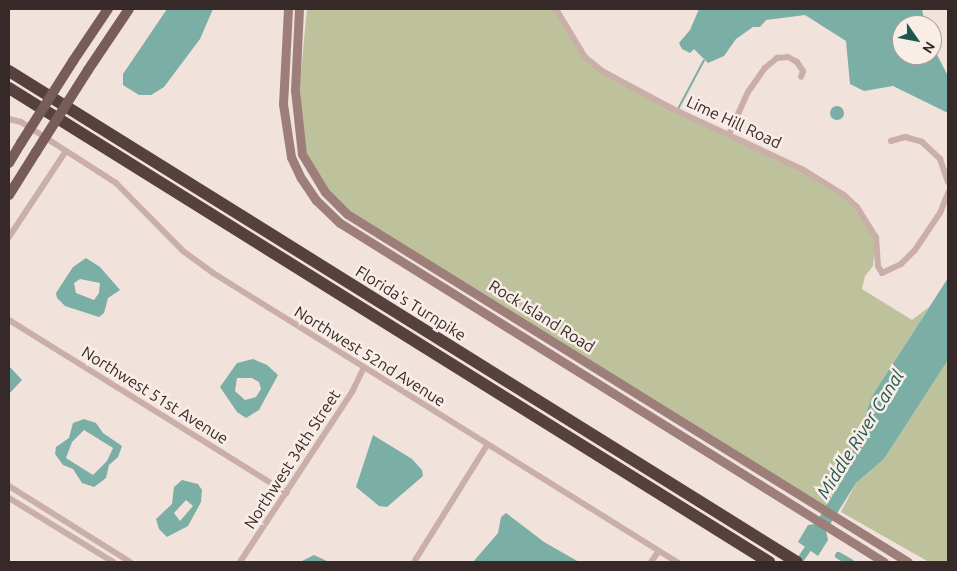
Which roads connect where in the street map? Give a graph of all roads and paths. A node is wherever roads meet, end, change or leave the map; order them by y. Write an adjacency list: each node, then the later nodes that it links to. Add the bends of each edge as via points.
1 (108, 9): 13 (main road, bridge)
2 (129, 9): 16 (main road, bridge)
3 (288, 9): 37 (main road, Rock Island Road, via 283,104 291,157 301,178 334,217)
4 (299, 9): 38 (main road, Rock Island Road, via 295,98 302,154 325,192 347,214)
5 (556, 9): 10 (street, Lime Hill Road, via 585,57 602,71)
6 (9, 72): 29 (highway, Florida's Turnpike)
7 (801, 77): 10 (street, via 803,71 797,62 788,57 777,58 765,68 748,92)
8 (9, 88): 36 (highway, Florida's Turnpike)
9 (9, 119): 12 (street, Northwest 52nd Avenue, via 21,122)
10 (729, 134): 15 (street, Lime Hill Road, via 802,169 844,195 857,207 876,237 878,266 882,273 901,264 915,250 940,213)
11 (891, 141): 14 (street, via 905,137 922,142 940,159)
12 (66, 151): 17 (street); 19 (street, Northwest 52nd Avenue, via 116,184 183,252)
13 (9, 164)
14 (948, 182)
15 (948, 193)
16 (9, 195)
17 (9, 237)
18 (9, 320): 22 (street, Northwest 51st Avenue)
19 (363, 369): 20 (street, Northwest 52nd Avenue); 22 (street, Northwest 34th Street, via 352,392)
20 (487, 446): 28 (street, Northwest 52nd Avenue); 33 (street)
21 (9, 486): 24 (street)
22 (287, 492): 32 (street, Northwest 34th Street)
23 (9, 498): 25 (street)
24 (51, 512): 25 (street); 26 (street)
25 (46, 521): 27 (street)
26 (100, 544): 27 (street); 31 (street)
27 (96, 552): 30 (street)
28 (658, 552): 34 (street); 35 (street, Northwest 52nd Avenue)
29 (791, 559)
30 (113, 562)
31 (130, 562)
32 (240, 562)
33 (414, 562)
34 (651, 562)
35 (677, 562)
36 (769, 562)
37 (884, 562)
38 (908, 562)

